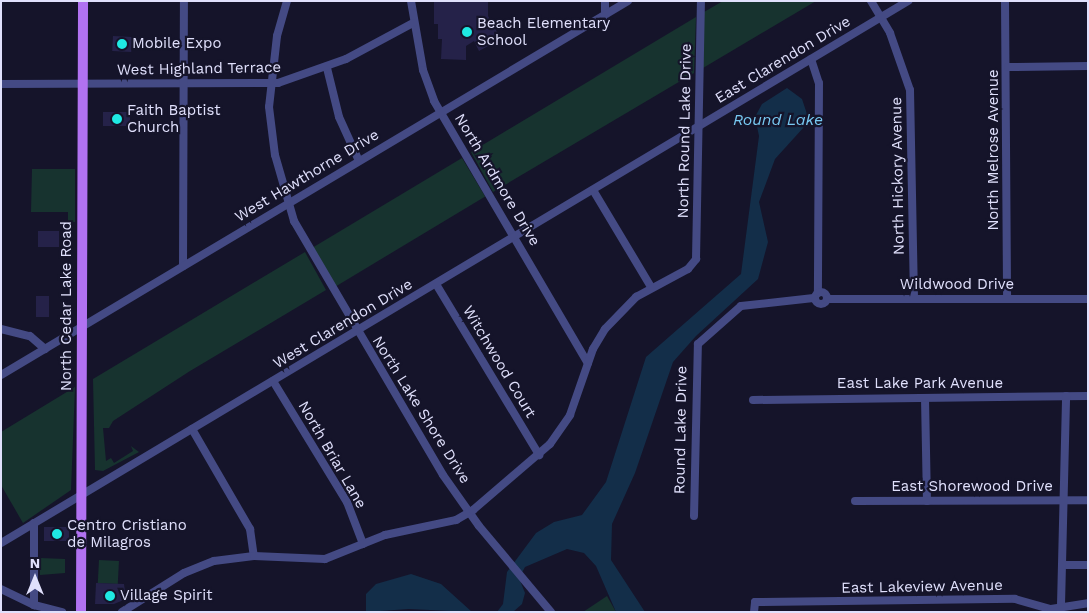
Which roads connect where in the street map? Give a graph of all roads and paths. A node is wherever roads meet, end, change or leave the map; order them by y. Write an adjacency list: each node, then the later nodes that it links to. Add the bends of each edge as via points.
1 (83, 1): 19 (main road, North Cedar Lake Road)
2 (184, 1): 20 (street)
3 (286, 1): 21 (street, North Lake Shore Drive)
4 (411, 1): 13 (street, North Ardmore Drive)
5 (605, 1): 11 (street)
6 (628, 1): 11 (street, West Hawthorne Drive)
7 (701, 1): 23 (street, North Round Lake Drive)
8 (870, 1): 12 (street, North Hickory Avenue)
9 (908, 1): 12 (street, East Clarendon Drive)
10 (1005, 1): 16 (street, North Melrose Avenue)
11 (605, 15): 22 (street, West Hawthorne Drive)
12 (880, 17): 14 (street, East Clarendon Drive); 33 (street, North Hickory Avenue, via 905,70 914,116)
13 (413, 23): 17 (street, West Highland Terrace); 22 (street, North Ardmore Drive, via 423,70)
14 (811, 59): 23 (street, East Clarendon Drive); 31 (street, via 819,83)
15 (1088, 66): 16 (street)
16 (1008, 67): 34 (street, North Melrose Avenue)
17 (327, 68): 21 (street, West Highland Terrace); 24 (street, via 339,117)
18 (1, 84): 19 (street, West Highland Terrace)
19 (83, 84): 20 (street, West Highland Terrace); 35 (main road, North Cedar Lake Road)
20 (184, 84): 21 (street, West Highland Terrace); 28 (street)
21 (270, 84): 26 (street, North Lake Shore Drive, via 270,126)
22 (440, 113): 24 (street, West Hawthorne Drive); 27 (street, North Ardmore Drive)
23 (698, 127): 25 (street, West Clarendon Drive); 30 (street, North Round Lake Drive, via 694,262)
24 (359, 161): 26 (street, West Hawthorne Drive)
25 (593, 190): 27 (street, West Clarendon Drive); 30 (street)
26 (287, 204): 28 (street, West Hawthorne Drive); 37 (street, North Lake Shore Drive)
27 (514, 237): 29 (street, West Clarendon Drive); 40 (street, North Ardmore Drive)
28 (183, 266): 35 (street, West Hawthorne Drive)
29 (436, 284): 37 (street, West Clarendon Drive); 48 (street, Witchwood Court)
30 (651, 287): 40 (street, via 617,314)
31 (816, 295): 33 (street, Wildwood Drive, via 820,305 827,298); 38 (street, Wildwood Drive, via 741,306)
32 (1088, 298): 34 (street, Wildwood Drive)
33 (914, 299): 34 (street, Wildwood Drive)
34 (1006, 299)
35 (82, 326): 39 (street, West Hawthorne Drive); 49 (main road, North Cedar Lake Road)
36 (1, 329): 39 (street, via 30,336)
37 (356, 332): 42 (street, West Clarendon Drive); 54 (street, North Lake Shore Drive)
38 (698, 344): 55 (street, Round Lake Drive)
39 (46, 349): 41 (street, West Hawthorne Drive)
40 (588, 363): 48 (street, via 570,415)
41 (1, 375)
42 (273, 381): 47 (street, West Clarendon Drive); 58 (street, North Briar Lane, via 347,502)
43 (1066, 396): 44 (street, East Lake Park Avenue); 45 (street, East Lake Park Avenue); 52 (street)
44 (1088, 396)
45 (925, 398): 46 (street, East Lake Park Avenue); 51 (street)
46 (753, 400)
47 (192, 429): 49 (street, West Clarendon Drive); 59 (street, via 247,522)
48 (539, 454): 54 (street)
49 (83, 492): 56 (street, West Clarendon Drive); 67 (main road, North Cedar Lake Road)
50 (1088, 500): 52 (street, East Shorewood Drive)
51 (927, 501): 52 (street, East Shorewood Drive); 53 (street, East Shorewood Drive)
52 (1064, 501): 60 (street)
53 (856, 502)
54 (469, 512): 58 (street, via 456,520 385,535); 69 (street, North Lake Shore Drive, via 524,574)
55 (694, 516)
56 (34, 523): 57 (street, West Clarendon Drive); 64 (street)
57 (1, 543)
58 (363, 544): 59 (street, via 325,559)
59 (254, 556): 68 (street, via 198,567)
60 (1063, 565): 61 (street); 65 (street)
61 (1088, 565)
62 (1, 589): 64 (street)
63 (1088, 603): 65 (street, East Lakeview Avenue)
64 (34, 605): 66 (street)
65 (1061, 605): 70 (street, East Lakeview Avenue, via 1052,608 1015,599 754,602)
66 (62, 612)
67 (81, 612)
68 (122, 612)
69 (551, 612)
70 (754, 612)

